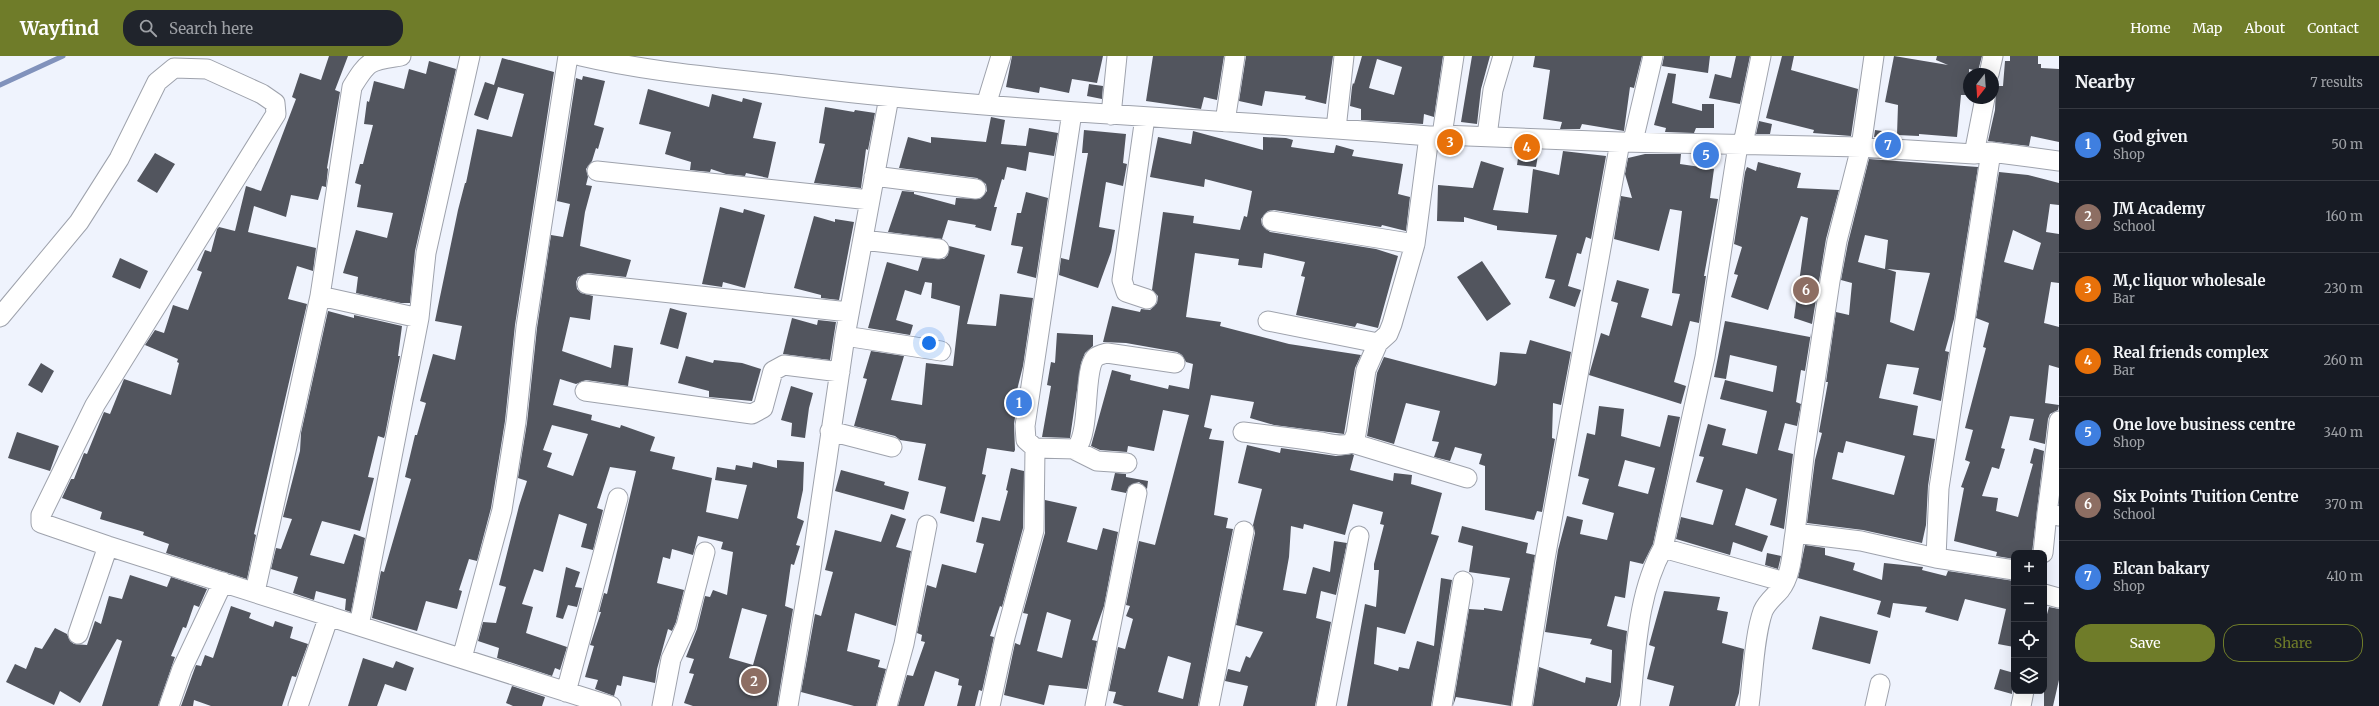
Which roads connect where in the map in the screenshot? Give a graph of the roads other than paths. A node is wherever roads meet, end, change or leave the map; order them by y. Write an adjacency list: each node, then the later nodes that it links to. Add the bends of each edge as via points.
1 (401, 56): 42 (street, via 372,61 352,87)
2 (470, 56): 46 (street, via 426,253)
3 (568, 56): 86 (street, via 526,327 516,422 502,510)
4 (581, 56): 15 (street)
5 (1001, 56): 20 (street)
6 (1117, 56): 22 (street)
7 (1235, 56): 24 (street)
8 (1344, 56): 25 (street)
9 (1454, 56): 26 (street)
10 (1503, 56): 27 (street, via 1493,90)
11 (1653, 56): 28 (street)
12 (1761, 56): 29 (street)
13 (1874, 56): 30 (street)
14 (1993, 56): 17 (street)
15 (609, 59): 16 (street)
16 (687, 65): 18 (street)
17 (1990, 68)
18 (889, 97): 20 (street); 34 (street)
19 (1985, 104): 31 (street)
20 (986, 105): 21 (street)
21 (1072, 112): 22 (street); 60 (street, via 1025,426 1026,440)
22 (1111, 115): 23 (street)
23 (1145, 117): 24 (street); 43 (street, via 1122,280 1126,292)
24 (1225, 122): 25 (street)
25 (1336, 129): 26 (street)
26 (1436, 136): 27 (street); 39 (street)
27 (1487, 136): 28 (street)
28 (1626, 142): 29 (street); 101 (street, via 1545,559)
29 (1740, 145): 30 (street); 72 (street, via 1705,357)
30 (1860, 147): 31 (street); 69 (street, via 1830,280)
31 (1983, 153): 32 (street); 75 (street, via 1939,488)
32 (2059, 161)
33 (597, 171): 36 (street)
34 (874, 176): 35 (street); 36 (street)
35 (976, 189)
36 (870, 200): 38 (street)
37 (1272, 221): 39 (street)
38 (863, 240): 40 (street); 44 (street)
39 (1415, 244): 49 (street, via 1392,324 1388,334)
40 (939, 249)
41 (587, 284): 44 (street)
42 (320, 296): 46 (street); 80 (street)
43 (1148, 299)
44 (849, 312): 48 (street)
45 (0, 317): 71 (street, via 79,222 119,159 157,82 174,68 207,69 262,94 275,103 276,114 95,405 41,515 41,523)
46 (419, 318): 84 (street)
47 (1268, 321): 49 (street)
48 (845, 336): 50 (street); 52 (street)
49 (1378, 343): 57 (street, via 1366,370 1356,434)
50 (941, 351)
51 (1175, 363): 61 (street, via 1107,353 1095,359 1081,444)
52 (840, 372): 53 (street, via 784,365 773,371 763,408 752,414); 55 (street)
53 (585, 391)
54 (2059, 421): 58 (street)
55 (830, 431): 59 (street); 94 (street, via 811,569)
56 (1243, 432): 57 (street, via 1334,445 1345,446)
57 (1352, 443): 63 (street)
58 (2057, 446): 66 (street)
59 (892, 447)
60 (1035, 448): 61 (street); 96 (street, via 1034,530 1005,637)
61 (1075, 450): 62 (street, via 1097,461)
62 (1127, 463)
63 (1467, 478)
64 (1137, 493): 97 (street)
65 (618, 498): 88 (street)
66 (2053, 515): 73 (street)
67 (927, 525): 95 (street, via 904,644)
68 (1244, 531): 98 (street)
69 (1795, 534): 75 (street, via 1861,541); 79 (street, via 1791,565)
70 (1359, 536): 99 (street)
71 (108, 546): 78 (street); 85 (street)
72 (1663, 548): 79 (street); 102 (street, via 1653,566 1640,618)
73 (2043, 550)
74 (705, 552): 93 (street, via 686,626 671,659)
75 (1936, 558): 76 (street)
76 (2011, 570)
77 (1463, 580): 100 (street)
78 (223, 582): 80 (street); 90 (street, via 182,669)
79 (1785, 582): 103 (street, via 1780,591 1768,602 1761,619)
80 (255, 592): 83 (street)
81 (2047, 595): 82 (street)
82 (2059, 598)
83 (329, 616): 84 (street); 91 (street)
84 (359, 626): 86 (street)
85 (78, 634)
86 (462, 658): 88 (street)
87 (1880, 684): 104 (street)
88 (566, 692): 92 (street)
89 (2023, 694): 105 (street)
90 (169, 706)
91 (298, 706)
92 (611, 706)
93 (662, 706)
94 (788, 706)
95 (887, 706)
96 (990, 706)
97 (1095, 706)
98 (1209, 706)
99 (1326, 706)
100 (1442, 706)
101 (1522, 706)
102 (1630, 706)
103 (1749, 706)
104 (1876, 706)
105 (2021, 706)

